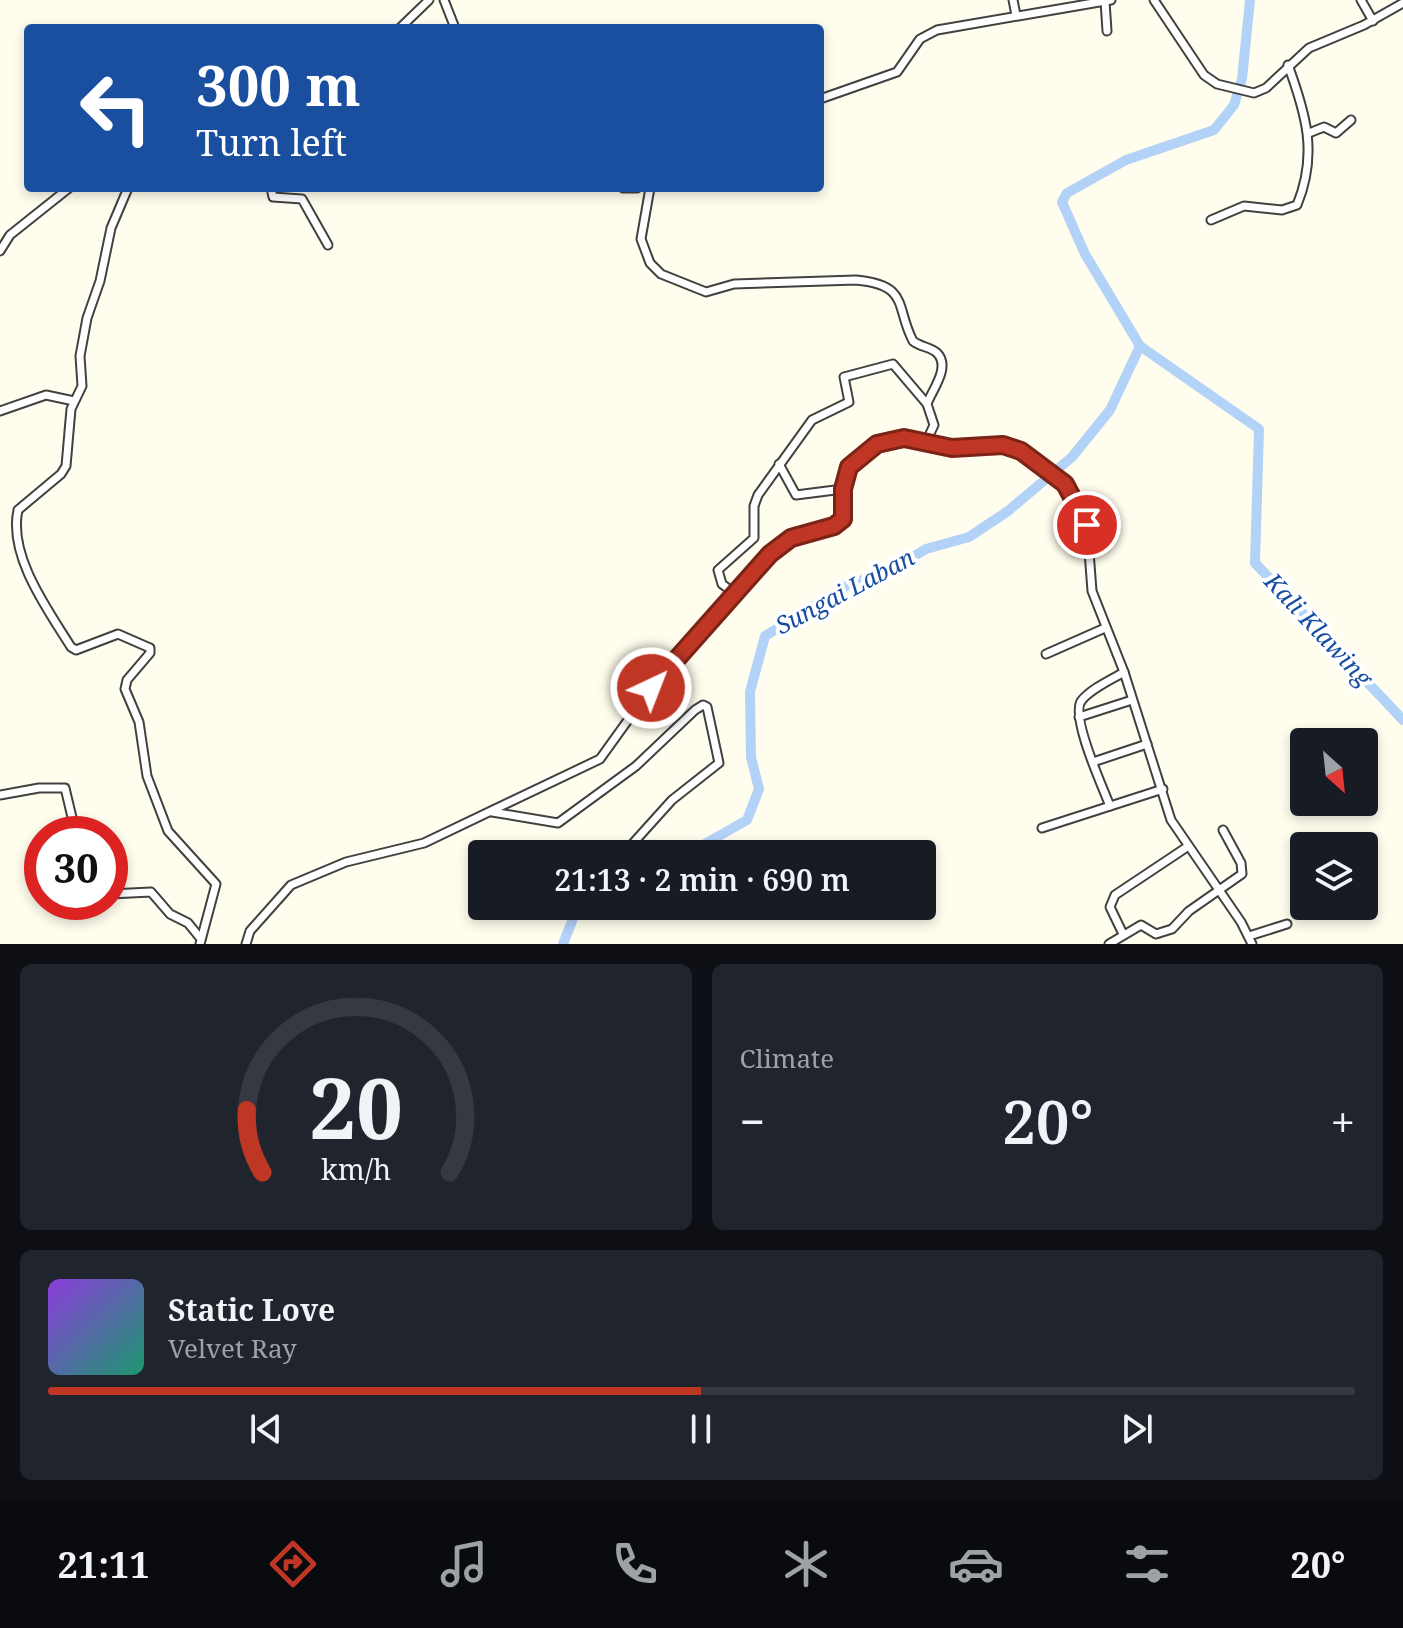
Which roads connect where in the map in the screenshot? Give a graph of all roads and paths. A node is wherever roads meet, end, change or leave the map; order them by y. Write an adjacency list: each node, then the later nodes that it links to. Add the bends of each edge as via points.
1 (429, 0): 12 (street)
2 (444, 0): 13 (street)
3 (1013, 0): 10 (street)
4 (1111, 0): 8 (street)
5 (1154, 0): 15 (street, via 1200,71 1213,82 1260,91)
6 (1361, 0): 11 (street)
7 (1089, 1): 8 (street); 10 (street)
8 (1101, 1): 14 (street)
9 (1403, 3): 11 (street)
10 (1016, 15): 16 (street, via 930,33 917,42 897,72)
11 (1373, 21): 15 (street, via 1315,44)
12 (404, 24)
13 (453, 24)
14 (1107, 31)
15 (1288, 65): 18 (street)
16 (824, 98)
17 (1351, 120): 18 (street, via 1336,133 1324,127)
18 (1309, 133): 23 (street, via 1307,174 1295,207 1244,206)
19 (64, 192): 25 (street, via 12,232)
20 (126, 192): 26 (street, via 87,318 80,356 82,386)
21 (272, 192): 24 (street, via 273,197 302,199)
22 (649, 192): 27 (street, via 641,228 644,250 661,274 694,289 856,280 889,290 904,309 913,341 935,351 942,362)
23 (1211, 220)
24 (328, 245)
25 (0, 251)
26 (74, 401): 28 (street, via 46,395); 54 (street, via 66,466 18,510 16,530 29,574 71,647 76,650 118,634 150,648 127,680 125,695 139,722 147,776 165,826 215,881)
27 (927, 404): 29 (street, via 934,425); 30 (street, via 895,364 857,371 843,378 849,402 812,420)
28 (0, 411)
29 (927, 440): 31 (street, via 877,444 849,467); 33 (street, via 952,448 1003,445 1037,460 1065,484 1087,525 1092,591)
30 (779, 464): 31 (street, via 796,495); 32 (street, via 755,502 754,538 718,570 722,584)
31 (843, 489): 32 (street, via 843,519 791,538)
32 (734, 593): 43 (street, via 651,688 600,759)
33 (1105, 628): 34 (street); 35 (street)
34 (1046, 654)
35 (1124, 672): 36 (street); 37 (street, via 1082,699)
36 (1132, 700): 37 (street); 38 (street)
37 (1079, 717): 39 (street)
38 (1147, 744): 39 (street); 40 (street)
39 (1093, 762): 42 (street)
40 (1163, 789): 42 (street); 48 (street, via 1174,827)
41 (0, 795): 44 (street, via 65,788)
42 (1110, 806): 45 (street)
43 (490, 812): 47 (street, via 558,823 636,766 695,710 707,707 719,763 672,800); 55 (street, via 424,843 346,862 291,885 250,931)
44 (72, 816)
45 (1042, 828)
46 (1223, 830): 49 (street, via 1244,871)
47 (636, 840)
48 (1187, 847): 49 (street); 52 (street, via 1115,895 1110,907)
49 (1219, 891): 52 (street, via 1172,929 1156,934 1141,925); 53 (street)
50 (128, 893): 54 (street, via 151,892)
51 (1287, 924): 53 (street)
52 (1123, 934): 56 (street)
53 (1250, 940)
54 (201, 941)
55 (246, 944)
56 (1109, 944)

